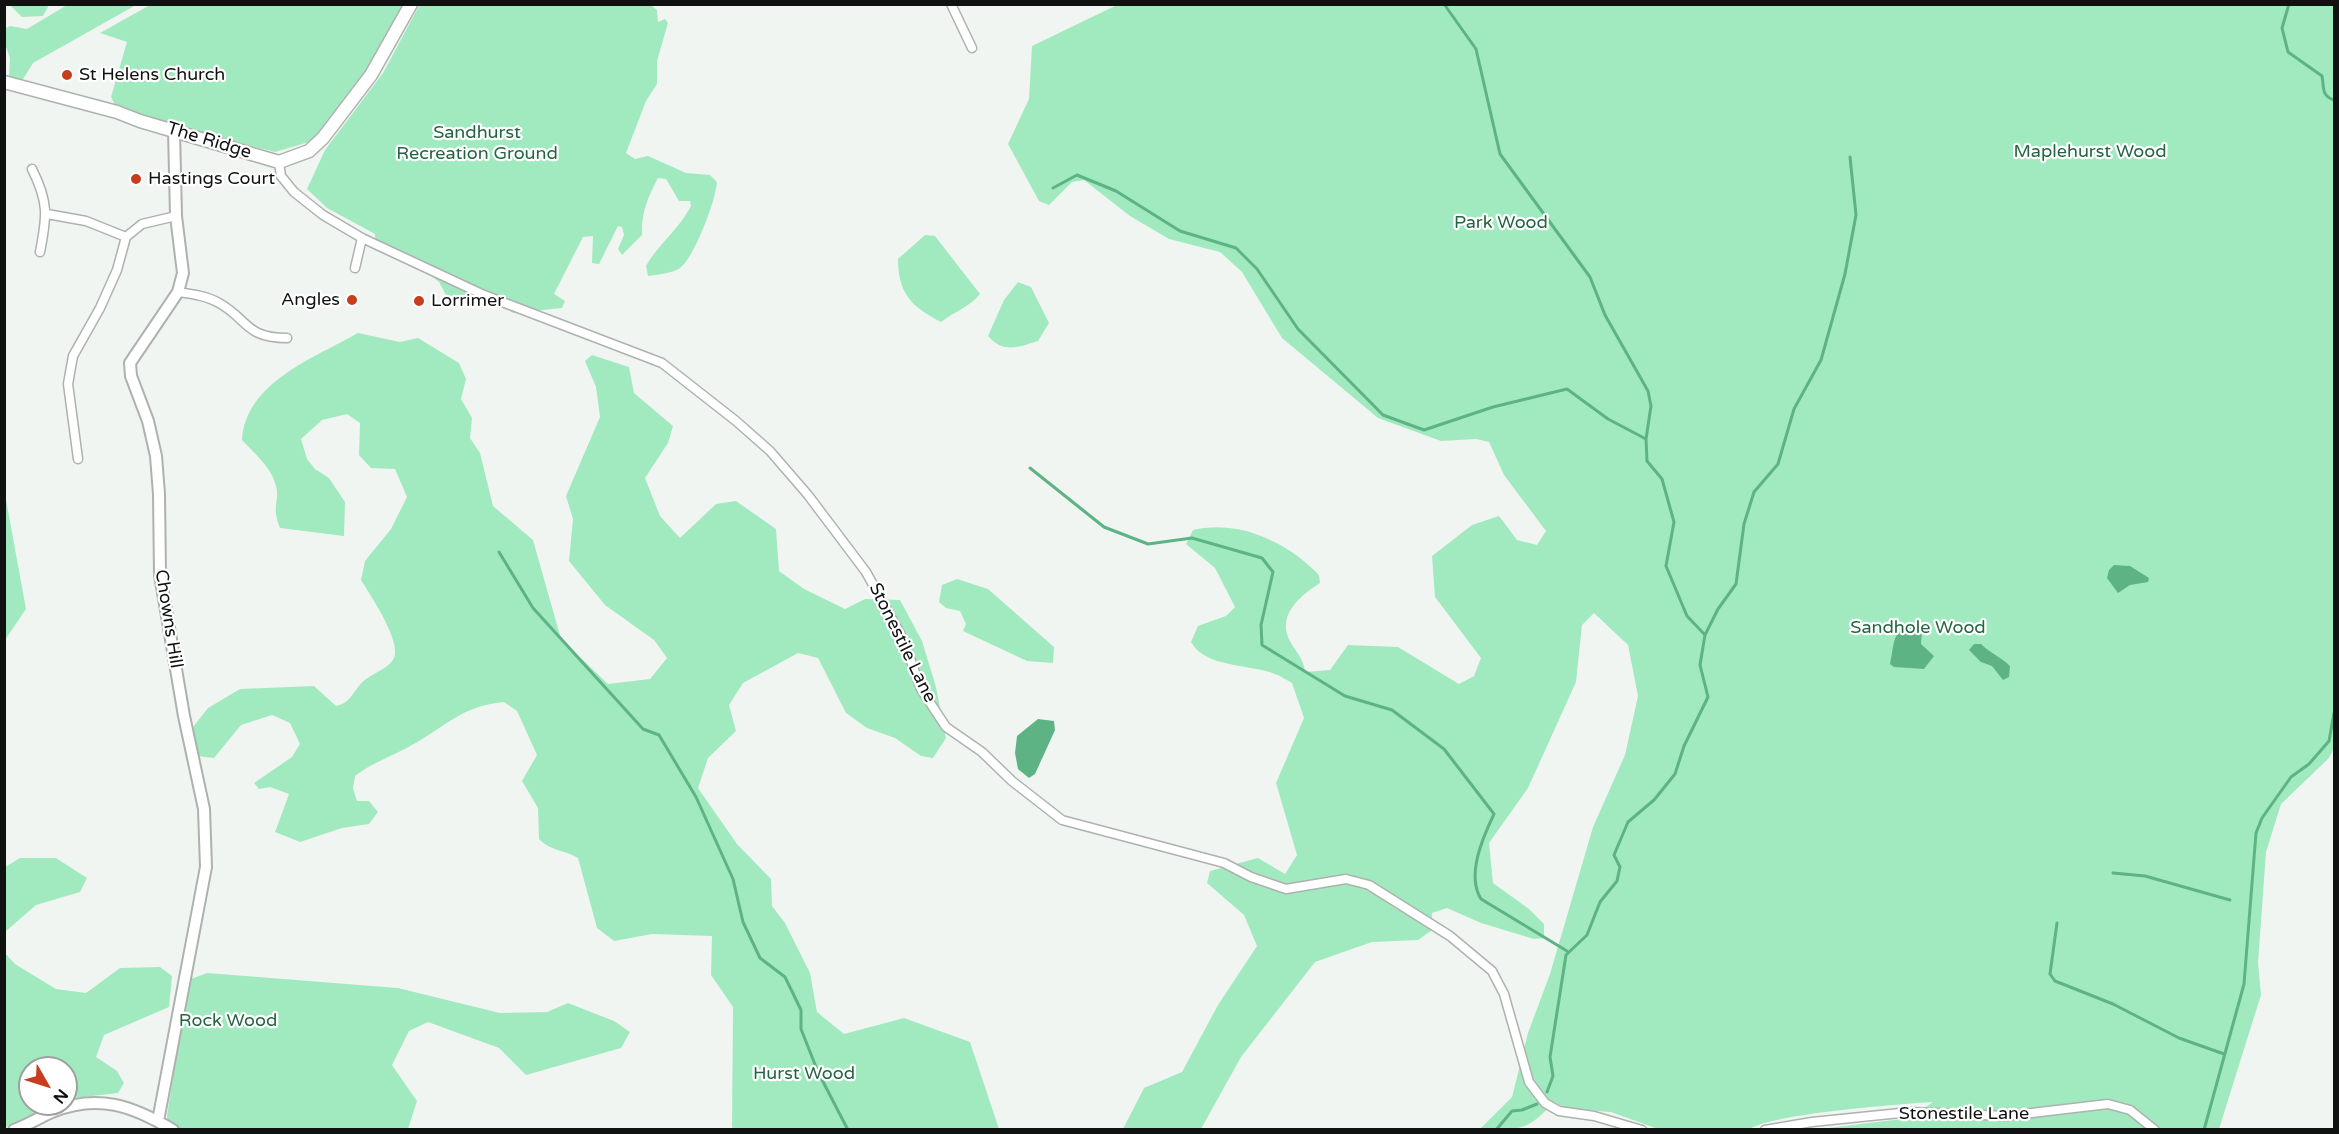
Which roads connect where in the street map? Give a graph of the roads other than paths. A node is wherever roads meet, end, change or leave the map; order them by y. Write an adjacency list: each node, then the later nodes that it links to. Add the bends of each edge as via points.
1 (411, 4): 6 (main road, via 371,75 323,138 309,151)
2 (951, 4): 3 (street)
3 (972, 48)
4 (4, 82): 5 (main road, The Ridge)
5 (174, 130): 6 (main road, The Ridge); 9 (street, Chowns Hill)
6 (279, 162): 11 (street, Stonestile Lane, via 281,176 294,192)
7 (32, 169): 8 (street)
8 (47, 214): 10 (street, via 86,221); 12 (street)
9 (176, 216): 10 (street, via 142,225); 14 (street, Chowns Hill, via 183,273)
10 (126, 237): 16 (street, via 108,289 73,356 68,384)
11 (362, 238): 13 (street); 20 (street, Stonestile Lane, via 484,295 662,363 736,421 770,451 808,495 866,572 903,639 921,689 946,727 982,752 1062,820 1224,863 1286,889 1346,879 1369,885 1450,936 1492,971 1504,994 1529,1082 1545,1103 1559,1111)
12 (40, 252)
13 (355, 268)
14 (178, 292): 15 (street, via 221,304 264,336); 17 (street, Chowns Hill, via 130,363 156,456 159,575 204,810 206,867)
15 (287, 338)
16 (78, 459)
17 (159, 1121): 18 (street, via 124,1105 101,1103 73,1106); 19 (street)
18 (14, 1130)
19 (172, 1130)
20 (1642, 1130)
21 (1765, 1130): 22 (street, Stonestile Lane, via 1910,1112 2006,1116 2108,1104 2130,1110)
22 (2155, 1130)

